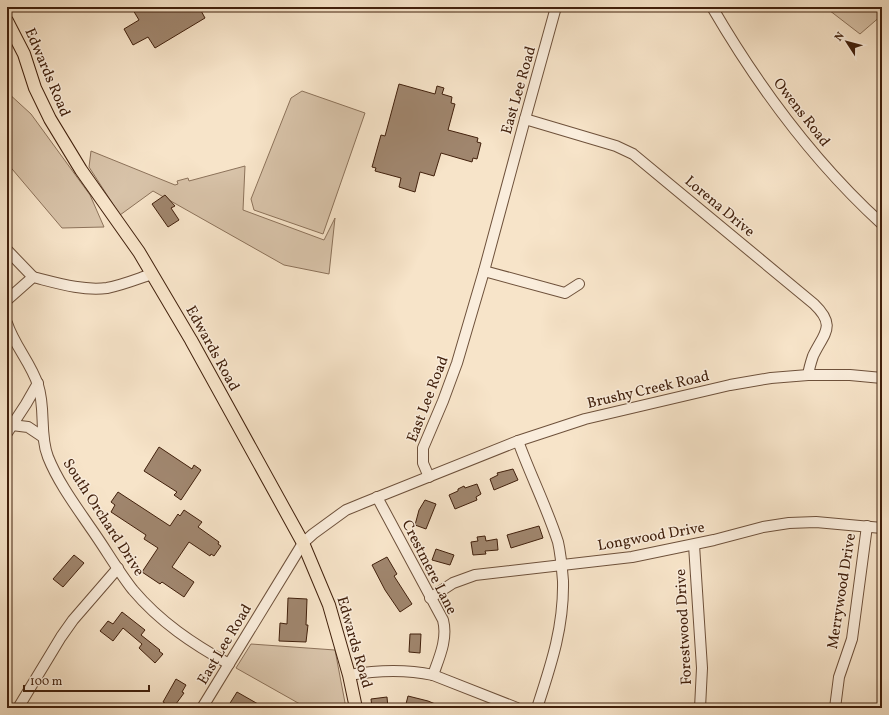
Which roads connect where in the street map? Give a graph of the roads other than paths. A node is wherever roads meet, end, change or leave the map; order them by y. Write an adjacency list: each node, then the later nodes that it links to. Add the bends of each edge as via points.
1 (556, 7): 4 (street, East Lee Road)
2 (712, 7): 5 (street, Owens Road, via 748,66 811,150)
3 (7, 21): 8 (main road, Edwards Road, via 24,54 50,119 81,170)
4 (525, 119): 7 (street, East Lee Road); 13 (street, Lorena Drive, via 616,146 633,154 814,304 825,315 827,323 824,337 813,357)
5 (882, 224)
6 (7, 250): 9 (street)
7 (484, 272): 10 (street, via 565,293); 19 (street, East Lee Road, via 451,380 423,448 423,462)
8 (152, 274): 9 (street, via 117,286 96,288 73,287); 23 (main road, Edwards Road)
9 (33, 277): 11 (street)
10 (579, 284)
11 (7, 300)
12 (7, 323): 15 (street, South Orchard Drive)
13 (808, 374): 14 (street, Brushy Creek Road); 18 (street, Brushy Creek Road, via 730,385 585,419)
14 (882, 378)
15 (38, 383): 16 (street); 17 (street, South Orchard Drive, via 43,408)
16 (10, 429): 17 (street, via 28,427)
17 (43, 437): 26 (street, South Orchard Drive, via 53,469)
18 (518, 440): 19 (street, Brushy Creek Road); 25 (street, via 558,543)
19 (429, 476): 20 (street, East Lee Road)
20 (377, 497): 23 (street, East Lee Road, via 346,510); 27 (street, Crestmere Lane)
21 (867, 526): 22 (street, Longwood Drive); 24 (street, Longwood Drive, via 816,522 790,523); 37 (street, Merrywood Drive, via 852,639 839,677)
22 (882, 528)
23 (303, 543): 28 (street, East Lee Road); 29 (main road, Edwards Road, via 329,605)
24 (694, 544): 25 (street, Longwood Drive, via 632,557); 36 (street, Forestwood Drive, via 702,668)
25 (562, 566): 27 (street, Longwood Drive, via 475,575 453,583); 35 (street, via 563,597 560,627 553,660)
26 (118, 568): 28 (street, South Orchard Drive, via 133,589 175,630); 31 (street, via 73,620)
27 (430, 598): 30 (street, Crestmere Lane, via 440,613 445,632)
28 (229, 664): 32 (street, East Lee Road)
29 (349, 675): 30 (street, via 397,670); 33 (main road, Edwards Road)
30 (432, 675): 34 (street)
31 (18, 708)
32 (202, 708)
33 (356, 708)
34 (517, 708)
35 (537, 708)
36 (700, 708)
37 (835, 708)

